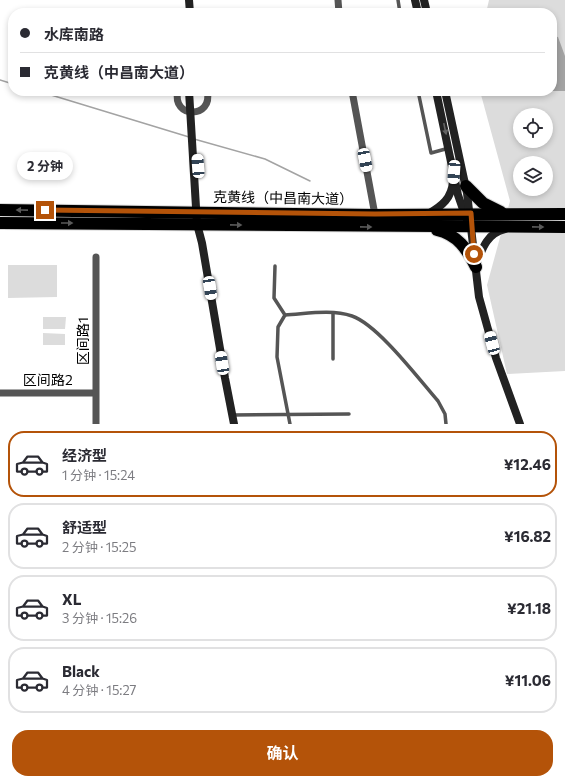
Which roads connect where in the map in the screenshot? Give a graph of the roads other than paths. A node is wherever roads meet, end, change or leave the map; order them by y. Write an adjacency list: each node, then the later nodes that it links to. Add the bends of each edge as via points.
1 (178, 96): 9 (street, via 180,106)
2 (190, 96): 9 (main road)
3 (193, 96): 9 (main road)
4 (208, 96): 9 (street, via 202,109)
5 (353, 96): 15 (street)
6 (419, 96): 10 (lane, via 431,152)
7 (437, 96): 10 (main road, one-way to 10)
8 (446, 96): 12 (main road)
9 (192, 112): 19 (main road)
10 (449, 148): 11 (main road)
11 (454, 172): 14 (main road); 16 (main road, via 449,197 440,207)
12 (466, 186): 14 (main road); 17 (highway, via 483,203)
13 (0, 210): 19 (highway, 克黄线（中昌南大道）, one-way to 13)
14 (467, 213): 16 (highway, 克黄线（中昌南大道）); 17 (highway, 克黄线（中昌南大道）); 21 (main road)
15 (375, 214): 16 (highway, 克黄线（中昌南大道）); 19 (highway, 克黄线（中昌南大道）)
16 (427, 214)
17 (504, 214): 18 (highway, 克黄线（中昌南大道）)
18 (565, 214)
19 (199, 218): 20 (highway, 克黄线（中昌南大道）, one-way to 19); 24 (highway, 克黄线（中昌南大道）, one-way to 24); 35 (main road)
20 (0, 223)
21 (471, 227): 22 (highway, 克黄线（中昌南大道）); 24 (highway, 克黄线（中昌南大道）); 27 (main road)
22 (519, 227): 23 (highway, 克黄线（中昌南大道）, one-way to 23); 27 (main road, via 500,230 490,237 482,248)
23 (565, 227)
24 (426, 228): 27 (highway, via 446,232 459,241 468,251)
25 (96, 257): 32 (street, 区间路1)
26 (275, 266): 29 (lane, via 274,298)
27 (476, 267): 40 (main road, via 479,297 496,358)
28 (333, 313): 29 (lane); 30 (lane); 39 (lane, via 351,316 370,325 438,401 445,414)
29 (285, 314): 33 (lane, via 278,327 277,357)
30 (333, 359)
31 (0, 393): 32 (street, 区间路2)
32 (96, 394): 36 (street, 区间路1)
33 (287, 414): 34 (lane); 35 (lane); 38 (lane)
34 (349, 414)
35 (232, 415): 37 (main road)
36 (96, 424)
37 (234, 424)
38 (290, 424)
39 (446, 424)
40 (520, 424)

